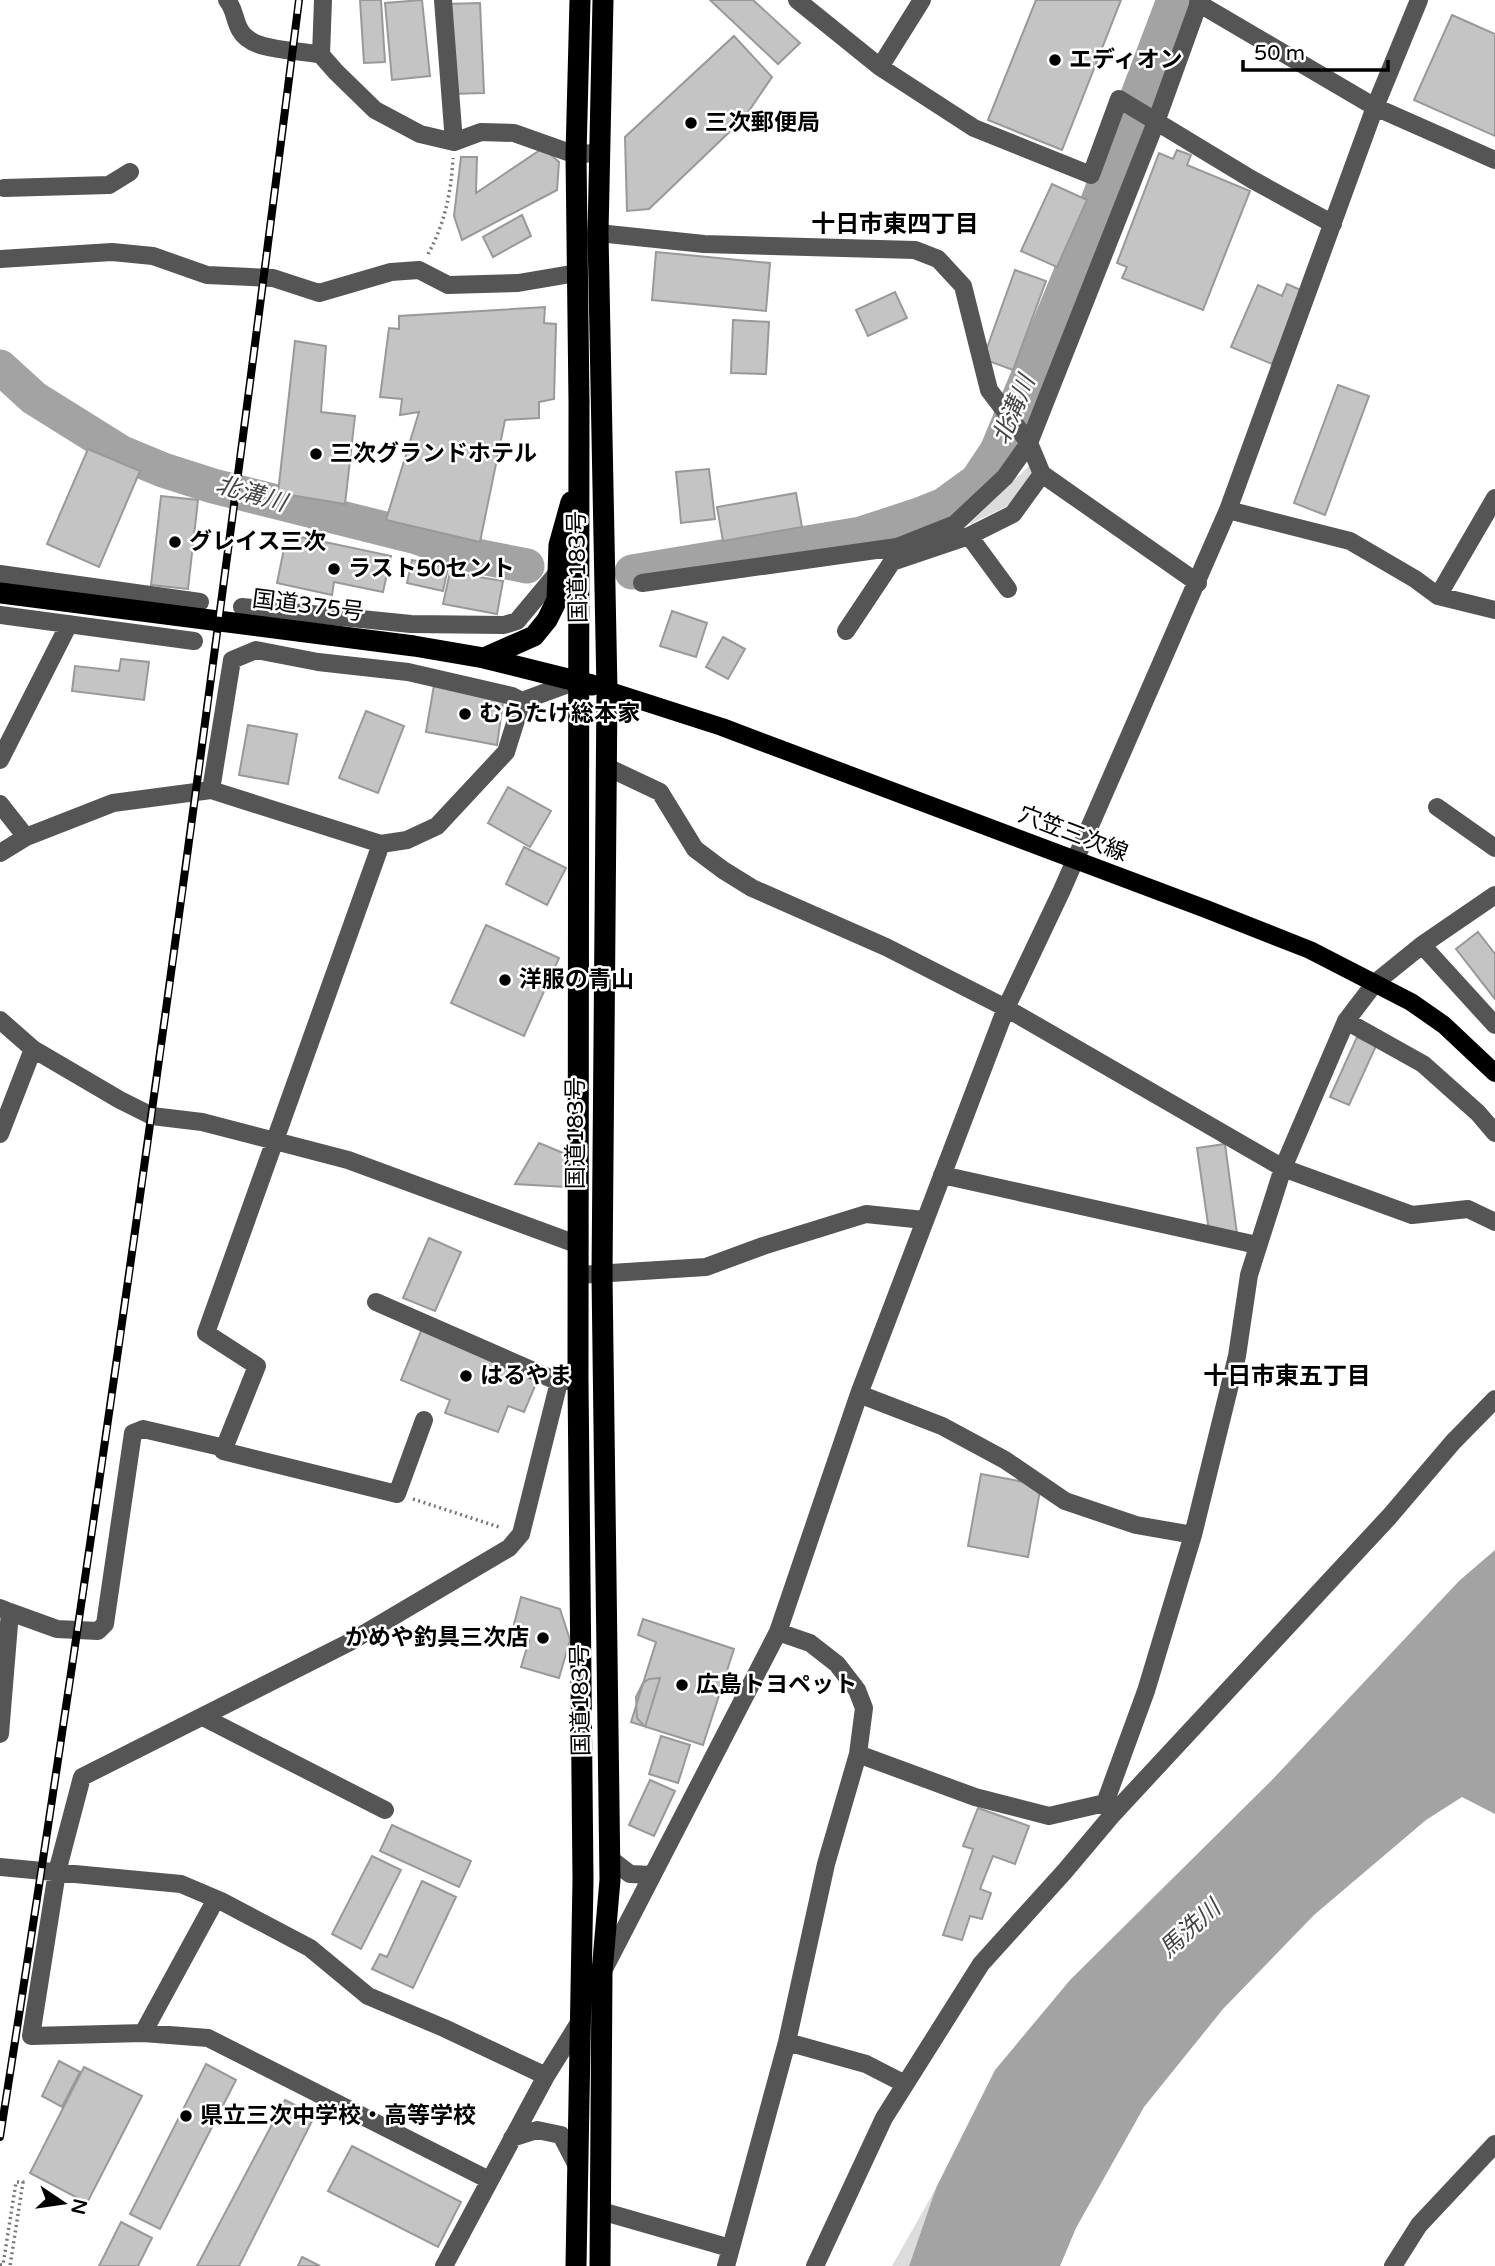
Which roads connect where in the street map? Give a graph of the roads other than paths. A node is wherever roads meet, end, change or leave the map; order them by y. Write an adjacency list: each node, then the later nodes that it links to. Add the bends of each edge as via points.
1 (324, 0): 10 (street)
2 (443, 0): 14 (street)
3 (580, 0): 16 (highway, 国道183号)
4 (603, 0): 15 (highway, 国道183号)
5 (797, 0): 11 (street)
6 (922, 0): 11 (street)
7 (1419, 0): 12 (street)
8 (231, 2): 10 (street, via 240,32 253,42)
9 (1199, 2): 12 (street); 13 (street)
10 (318, 54): 14 (street, via 375,110 420,134)
11 (880, 68): 13 (street, via 974,128 1091,175 1119,99)
12 (1375, 107): 17 (street); 20 (street)
13 (1156, 122): 20 (street); 24 (street)
14 (454, 142): 16 (street, via 481,132 514,133)
15 (600, 152): 16 (street); 21 (highway, 国道183号)
16 (576, 155): 23 (highway, 国道183号)
17 (1495, 160)
18 (130, 172): 19 (street, via 109,185)
19 (1, 188)
20 (1333, 224): 28 (street)
21 (598, 233): 24 (street, via 704,244 915,250 938,259 963,286 989,390); 50 (highway, 国道183号)
22 (0, 259): 23 (street, via 112,251 153,256 207,275 273,278 319,293 391,272 419,271 448,285)
23 (577, 274): 26 (highway, 国道183号)
24 (1029, 443): 25 (street); 32 (street, via 1005,477 955,524 897,547)
25 (1042, 474): 29 (street, via 1013,514); 33 (street)
26 (578, 479): 30 (highway, via 558,545); 49 (highway, 国道183号)
27 (1495, 498): 37 (street)
28 (1228, 510): 33 (street); 37 (street, via 1350,541)
29 (970, 536): 34 (street); 44 (street, via 892,562)
30 (558, 572): 41 (street, via 517,621 504,625 411,624); 48 (highway, via 556,600 534,636)
31 (0, 574): 36 (street)
32 (642, 583)
33 (1198, 583): 61 (street)
34 (1008, 589)
35 (0, 593): 48 (highway, 国道375号)
36 (137, 593): 38 (street); 45 (street)
37 (1438, 596): 40 (street)
38 (200, 602)
39 (242, 607): 41 (street)
40 (1495, 610)
41 (263, 611): 47 (street)
42 (0, 615): 43 (street)
43 (69, 624): 45 (street); 52 (street)
44 (846, 631)
45 (132, 632): 46 (street)
46 (194, 641)
47 (256, 650): 51 (street, via 408,672); 54 (street, via 232,660)
48 (484, 658): 49 (highway, 国道375号)
49 (579, 680): 50 (highway, 国道375号); 51 (street); 78 (highway, 国道183号)
50 (607, 690): 53 (highway, 国道183号); 61 (main road, 穴笠三次線, via 722,727)
51 (522, 701): 58 (street, via 506,752 437,826 407,840)
52 (0, 760)
53 (605, 766): 65 (street, via 660,792 695,849 742,882); 81 (highway, 国道183号)
54 (211, 790): 57 (street, via 113,803); 58 (street)
55 (0, 804): 57 (street)
56 (1437, 807): 59 (street)
57 (26, 837): 60 (street)
58 (381, 844): 73 (street)
59 (1495, 848)
60 (0, 853)
61 (1073, 860): 64 (main road, 穴笠三次線, via 1310,950); 65 (street)
62 (1495, 895): 63 (street)
63 (1422, 945): 64 (street); 68 (street)
64 (1375, 983): 67 (street); 70 (main road, 穴笠三次線, via 1444,1025)
65 (1006, 1008): 74 (street); 75 (street)
66 (0, 1020): 69 (street)
67 (1346, 1021): 71 (street, via 1423,1064); 74 (street)
68 (1495, 1025)
69 (33, 1049): 72 (street); 73 (street, via 152,1116 202,1122)
70 (1495, 1073)
71 (1495, 1133)
72 (0, 1134)
73 (275, 1140): 78 (street, via 348,1160); 87 (street, via 206,1333 257,1366)
74 (1283, 1168): 77 (street, via 1412,1215 1468,1209); 79 (street)
75 (942, 1175): 76 (street); 79 (street)
76 (924, 1220): 81 (street, via 866,1214 706,1267); 84 (street)
77 (1495, 1222)
78 (579, 1245): 80 (highway, 国道183号)
79 (1257, 1245): 88 (street, via 1237,1356)
80 (579, 1275): 81 (street); 83 (highway, 国道183号)
81 (602, 1275): 96 (highway, 国道183号)
82 (376, 1302): 83 (street)
83 (569, 1381): 91 (street, via 521,1534 509,1548 350,1642); 102 (highway, 国道183号, via 583,1880)
84 (859, 1394): 88 (street, via 942,1426 1005,1460 1065,1501 1136,1525); 90 (street)
85 (1495, 1399): 94 (street, via 1389,1517)
86 (424, 1420): 87 (street, via 397,1494 223,1451)
87 (225, 1448): 89 (street, via 144,1429 133,1433 105,1624 98,1631 57,1629)
88 (1193, 1535): 94 (street)
89 (5, 1610): 92 (street)
90 (778, 1632): 93 (street, via 810,1643 837,1664 857,1690 864,1708); 99 (street)
91 (203, 1717): 95 (street); 98 (street, via 82,1777)
92 (0, 1734)
93 (858, 1754): 94 (street, via 975,1797 1049,1816); 104 (street, via 825,1864)
94 (1109, 1809): 106 (street, via 1065,1871 981,1964)
95 (385, 1810)
96 (609, 1858): 99 (street, via 630,1874); 101 (highway, 国道183号)
97 (0, 1867): 98 (street)
98 (57, 1871): 100 (street, via 181,1884); 103 (street, via 31,2036)
99 (652, 1875): 101 (street)
100 (216, 1899): 103 (street); 105 (street, via 310,1948 368,1996)
101 (602, 1972): 102 (street); 111 (highway, 国道183号)
102 (582, 2020): 105 (street); 109 (highway, 国道183号)
103 (143, 2033): 110 (street, via 208,2038)
104 (787, 2042): 106 (street, via 866,2064); 112 (street)
105 (545, 2076): 107 (street)
106 (905, 2084): 117 (street, via 884,2118)
107 (512, 2138): 109 (street, via 537,2130 561,2135); 110 (street)
108 (1495, 2144): 118 (street, via 1419,2225)
109 (578, 2168): 114 (highway, 国道183号)
110 (489, 2180): 113 (street)
111 (601, 2211): 112 (street); 115 (highway, 国道183号)
112 (730, 2248): 116 (street)
113 (444, 2266)
114 (576, 2266)
115 (600, 2266)
116 (726, 2266)
117 (815, 2266)
118 (1393, 2266)

